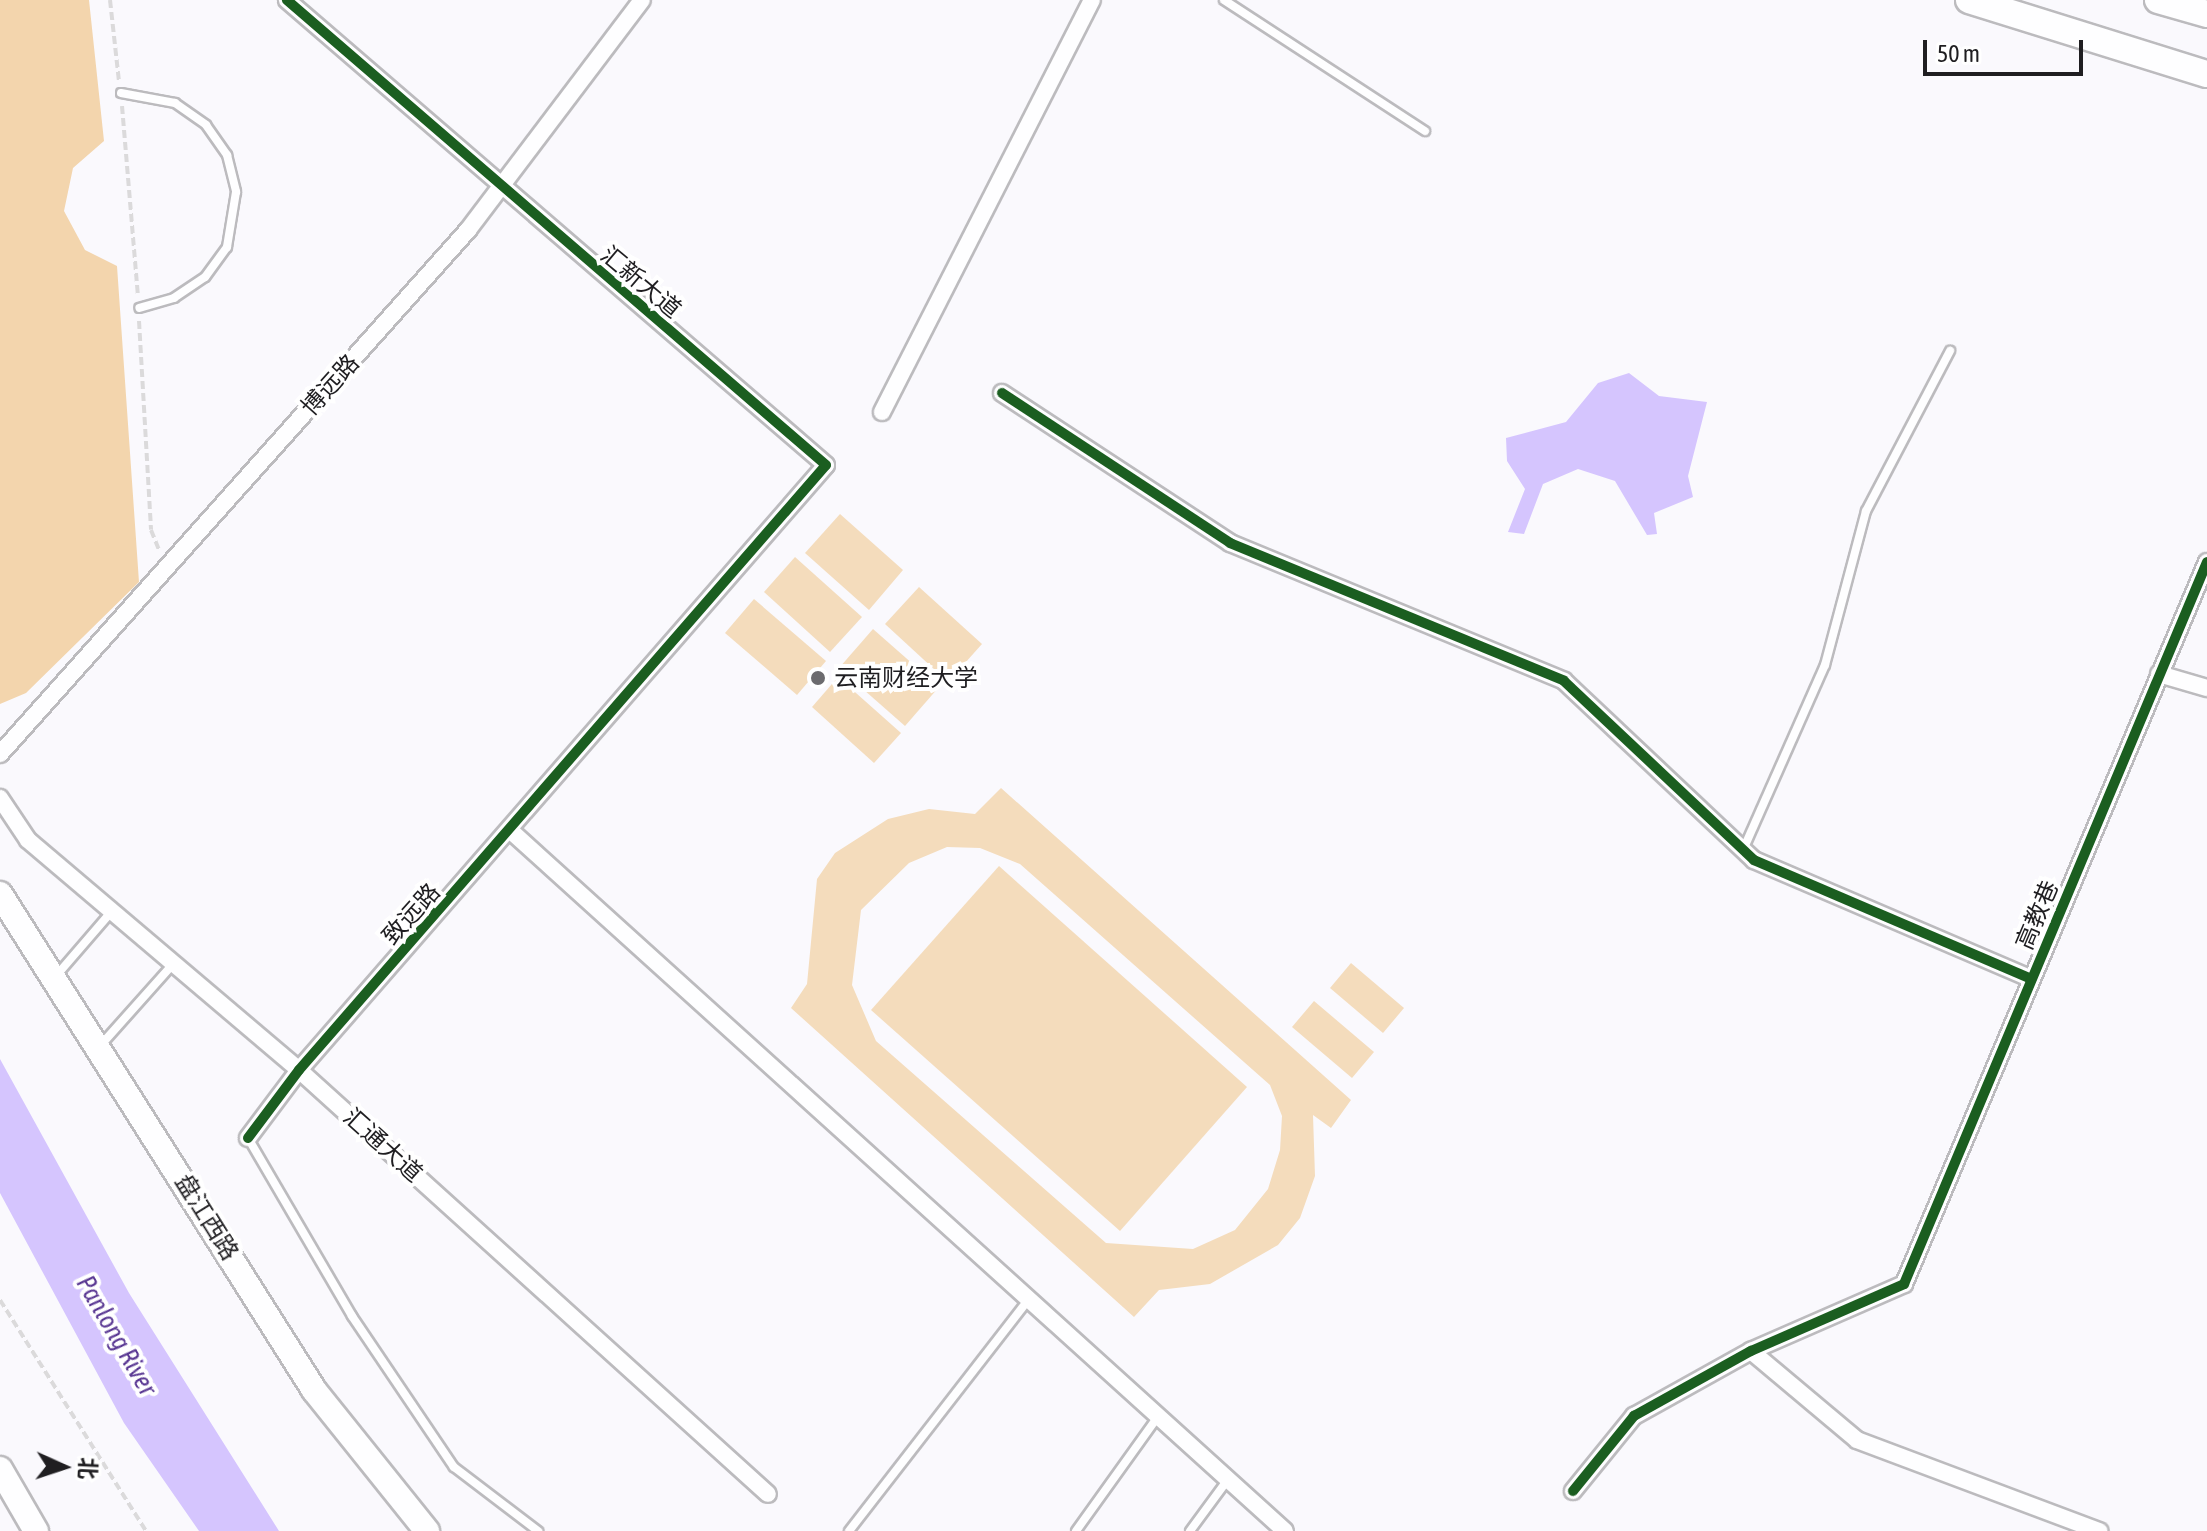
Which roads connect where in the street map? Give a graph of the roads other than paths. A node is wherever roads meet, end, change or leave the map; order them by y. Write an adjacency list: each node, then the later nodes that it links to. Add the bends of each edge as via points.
1 (287, 0): 11 (street, 汇新大道)
2 (642, 0): 11 (street, 博远路)
3 (1092, 0): 15 (street)
4 (1224, 0): 10 (lane)
5 (1969, 0): 8 (main road)
6 (2158, 0): 7 (main road)
7 (2207, 14)
8 (2207, 74)
9 (121, 93): 12 (lane, via 158,97 191,113 227,155 236,192 227,247 205,277 174,298)
10 (1425, 131)
11 (500, 190): 16 (street, 汇新大道); 20 (street, 博远路)
12 (139, 308)
13 (1950, 351): 23 (lane, via 1866,511 1825,665)
14 (1002, 393): 23 (street, via 1230,543 1564,681)
15 (882, 412)
16 (826, 465): 22 (street, 致远路)
17 (2207, 562): 18 (street, 高教巷)
18 (2159, 674): 19 (street); 28 (street, 高教巷)
19 (2207, 688)
20 (0, 754)
21 (0, 798): 25 (street, 汇通大道, via 28,840)
22 (512, 832): 30 (street, 致远路); 32 (street)
23 (1742, 851): 28 (street)
24 (0, 894): 27 (street, 盘江西路)
25 (113, 910): 26 (street, 汇通大道); 27 (lane)
26 (174, 963): 29 (lane); 30 (street, 汇通大道)
27 (55, 978): 29 (street, 盘江西路)
28 (2031, 979): 33 (street, 高教巷, via 1904,1284)
29 (99, 1046): 40 (street, 盘江西路, via 314,1390)
30 (299, 1070): 31 (street, 致远路); 38 (street, 汇通大道)
31 (248, 1138): 41 (lane, via 352,1316 454,1467)
32 (1030, 1298): 34 (street); 42 (lane)
33 (1751, 1351): 37 (street, via 1634,1416); 46 (street, via 1857,1440)
34 (1160, 1414): 36 (street); 43 (lane)
35 (0, 1469): 39 (street)
36 (1229, 1477): 44 (lane); 45 (street)
37 (1573, 1491)
38 (768, 1494)
39 (36, 1531)
40 (427, 1531)
41 (538, 1531)
42 (849, 1531)
43 (1076, 1531)
44 (1190, 1531)
45 (1285, 1531)
46 (2099, 1531)

